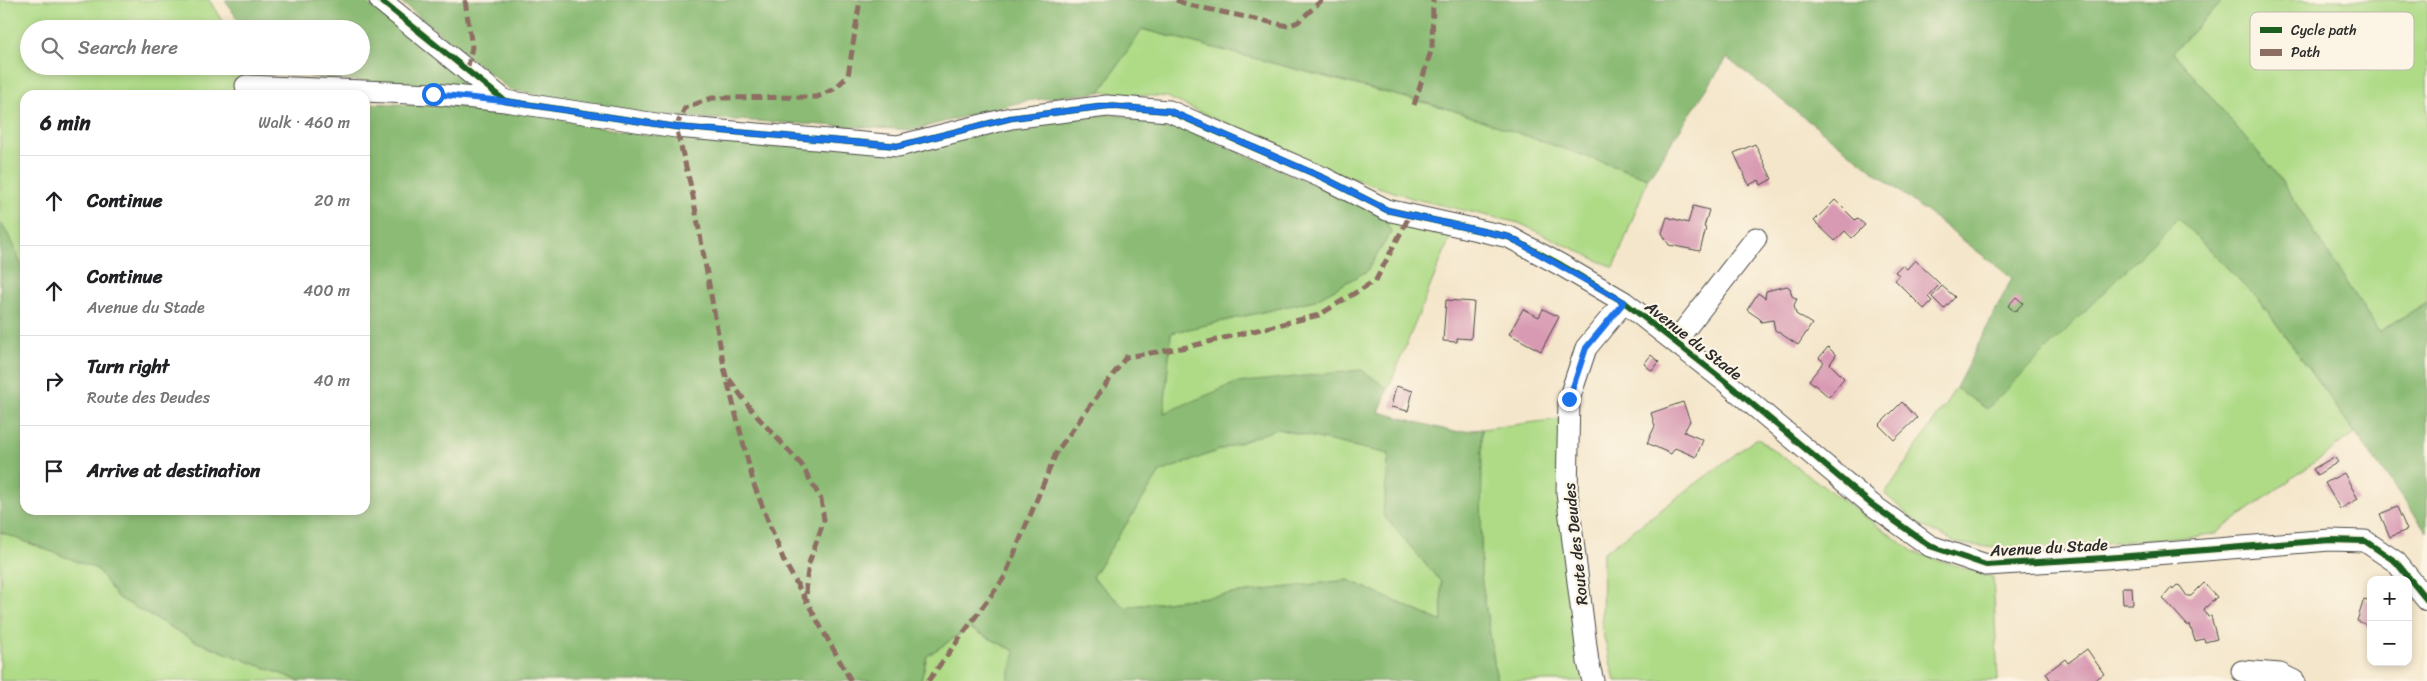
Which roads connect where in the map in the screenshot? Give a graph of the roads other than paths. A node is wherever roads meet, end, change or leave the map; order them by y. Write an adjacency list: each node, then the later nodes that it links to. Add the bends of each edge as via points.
1 (380, 0): 5 (street)
2 (246, 86): 3 (street, Avenue du Stade)
3 (340, 90)
4 (370, 91): 5 (street, Avenue du Stade)
5 (504, 101): 7 (street, Avenue du Stade, via 676,127 898,146 1011,118 1107,106 1170,111 1324,178 1387,210 1509,237)
6 (1756, 238): 8 (street)
7 (1624, 302): 8 (street, Avenue du Stade); 11 (street, Route des Deudes, via 1586,348 1569,399 1567,493)
8 (1675, 342): 9 (street, Avenue du Stade, via 1871,504 1930,546 1986,565 2330,540 2365,541 2396,562)
9 (2427, 600)
10 (2242, 672): 12 (street, via 2280,674)
11 (1593, 681)
12 (2294, 681)

